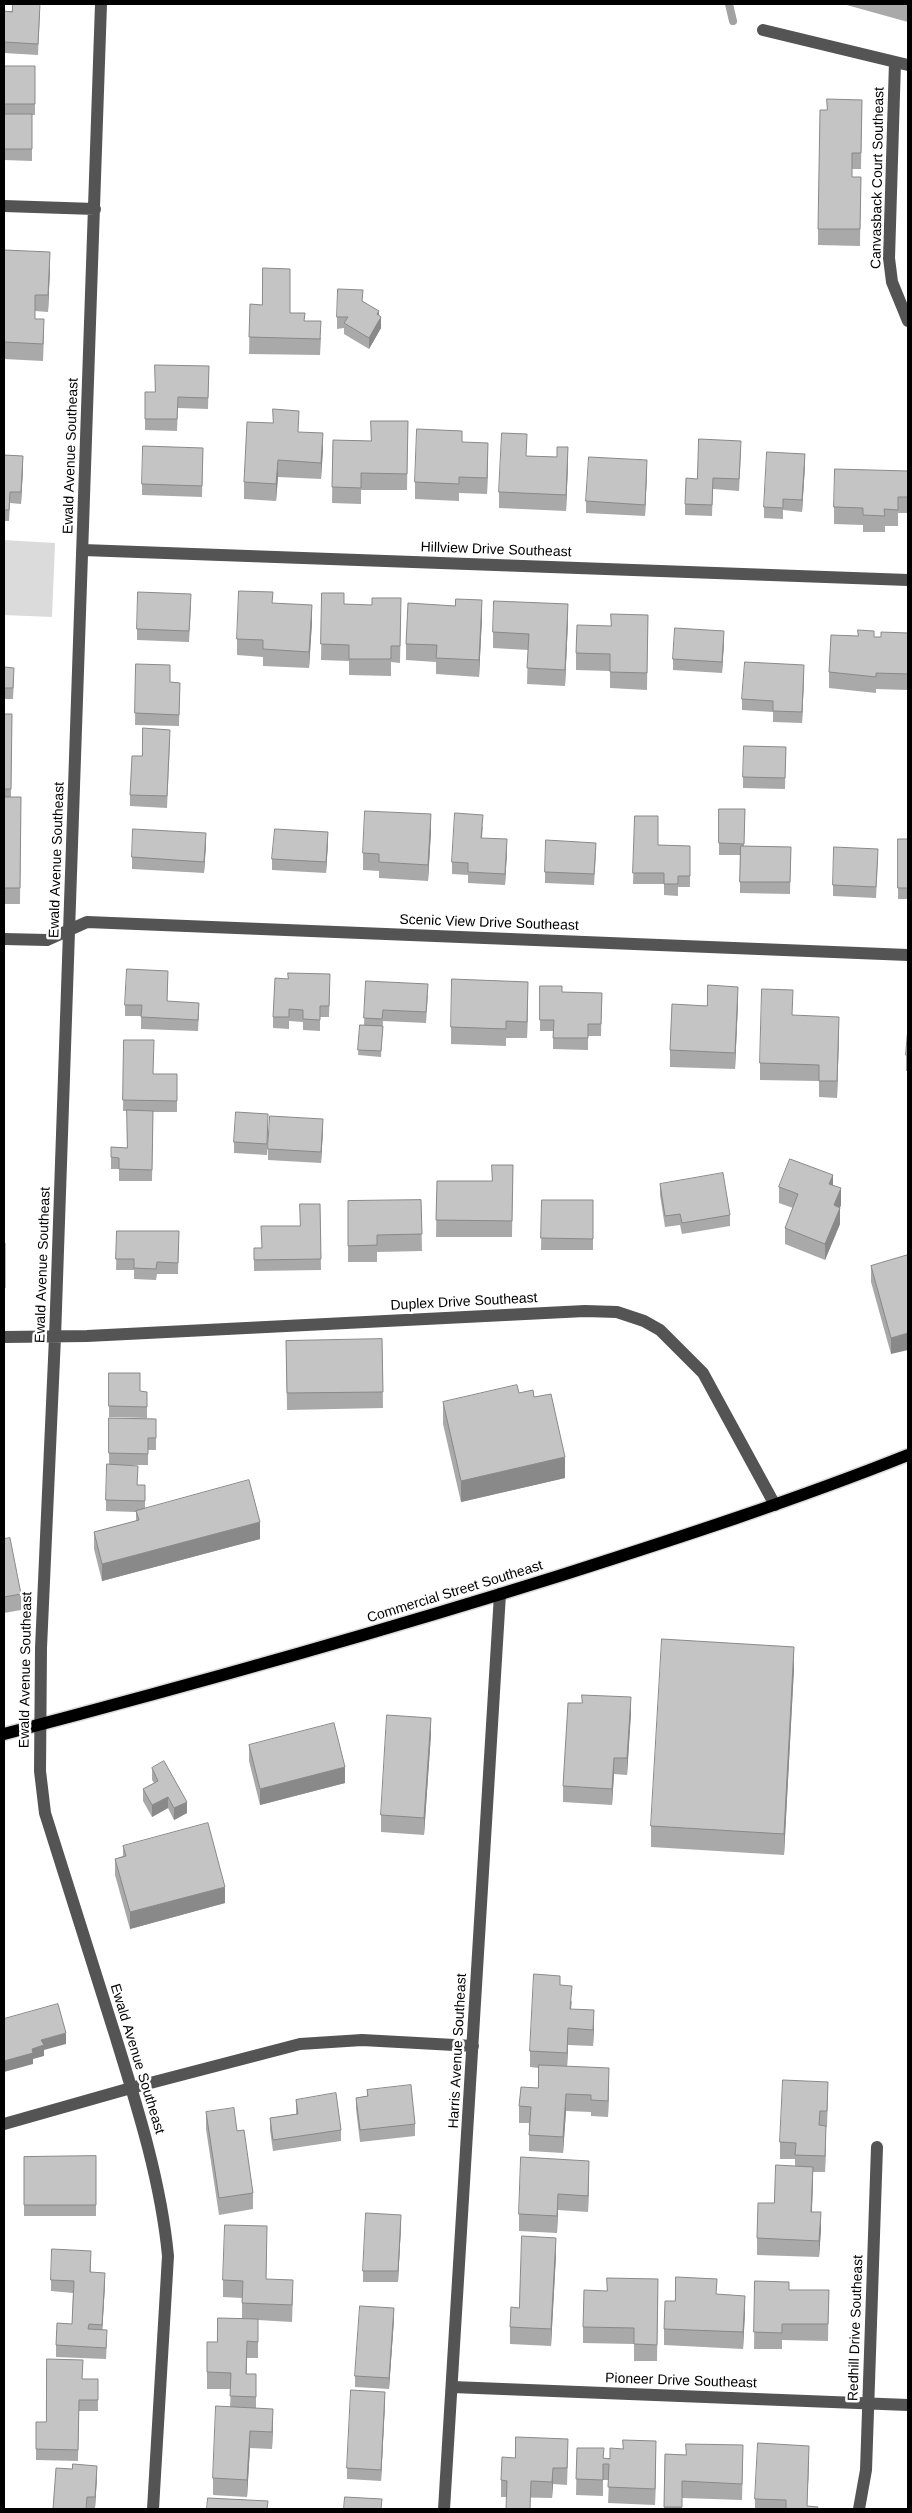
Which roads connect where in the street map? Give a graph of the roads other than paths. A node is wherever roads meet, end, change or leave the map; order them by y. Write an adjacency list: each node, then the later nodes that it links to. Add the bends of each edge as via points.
1 (102, 4): 6 (street, Ewald Avenue Southeast)
2 (762, 30): 3 (street)
3 (895, 62): 4 (street); 7 (street, Canvasback Court Southeast, via 888,258 892,282)
4 (908, 65)
5 (4, 206): 6 (street)
6 (95, 209): 8 (street, Ewald Avenue Southeast)
7 (908, 321)
8 (83, 550): 9 (street, Hillview Drive Southeast); 10 (street, Ewald Avenue Southeast)
9 (908, 580)
10 (69, 930): 11 (street, Scenic View Drive Southeast, via 47,940); 12 (street, Scenic View Drive Southeast, via 87,922); 14 (street, Ewald Avenue Southeast)
11 (4, 939)
12 (908, 955)
13 (4, 1337): 14 (street, Duplex Drive Southeast)
14 (55, 1337): 16 (street, Duplex Drive Southeast, via 617,1312 660,1330 702,1373); 18 (street, Ewald Avenue Southeast)
15 (908, 1455): 16 (main road, Commercial Street Southeast)
16 (775, 1504): 17 (main road, Commercial Street Southeast)
17 (500, 1594): 18 (main road, Commercial Street Southeast, via 271,1663); 20 (street, Harris Avenue Southeast)
18 (39, 1725): 19 (main road, Commercial Street Southeast); 21 (street, Ewald Avenue Southeast, via 40,1790 45,1813)
19 (4, 1734)
20 (473, 2046): 21 (street, via 362,2040 300,2044); 24 (street, Harris Avenue Southeast)
21 (132, 2088): 22 (street); 27 (street, Ewald Avenue Southeast, via 161,2198 168,2256)
22 (4, 2124)
23 (877, 2147): 25 (street, Redhill Drive Southeast)
24 (452, 2387): 25 (street, Pioneer Drive Southeast); 28 (street, Harris Avenue Southeast)
25 (869, 2404): 26 (street, Pioneer Drive Southeast); 29 (street, Redhill Drive Southeast, via 866,2470)
26 (908, 2405)
27 (153, 2509)
28 (444, 2509)
29 (859, 2509)

